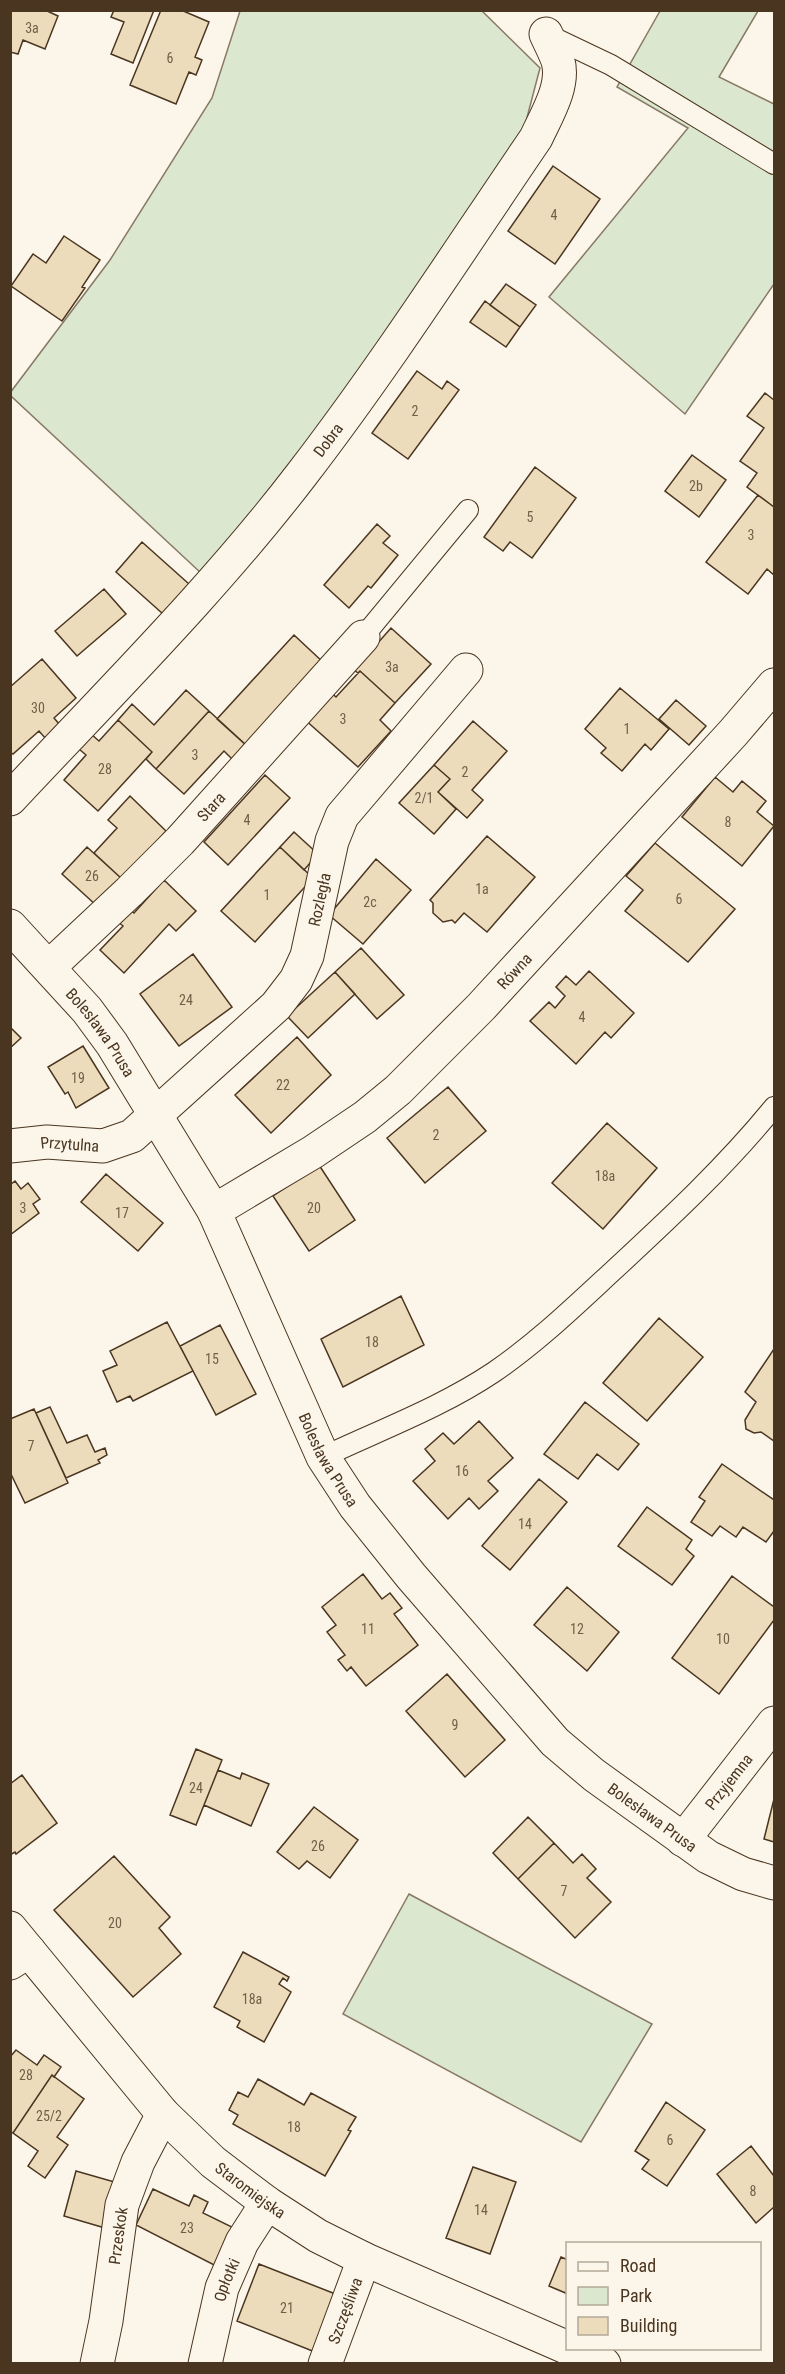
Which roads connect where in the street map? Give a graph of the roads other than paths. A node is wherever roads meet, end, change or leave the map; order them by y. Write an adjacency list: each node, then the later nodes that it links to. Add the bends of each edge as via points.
1 (546, 34): 2 (lane, via 611,64); 7 (street, Dobra, via 558,61 560,78 536,138 375,376 238,553)
2 (774, 164)
3 (468, 510): 4 (lane)
4 (363, 637): 9 (street, Stara, via 180,841)
5 (466, 670): 11 (street, Rozległa, via 342,816 332,840 307,956 296,980 276,1006)
6 (774, 685): 13 (street, Równa, via 481,1007 398,1090 365,1118)
7 (10, 799)
8 (10, 926): 9 (street, Bolesława Prusa)
9 (49, 967): 11 (street, Bolesława Prusa, via 112,1044)
10 (774, 1107): 14 (lane, via 700,1190 540,1338 493,1373)
11 (157, 1115): 12 (street, Przytulna, via 132,1136 103,1146 47,1142); 13 (street, Bolesława Prusa)
12 (10, 1146)
13 (214, 1211): 14 (street, Bolesława Prusa)
14 (323, 1457): 16 (street, Bolesława Prusa, via 355,1506 411,1576 555,1742)
15 (774, 1723): 16 (street, Przyjemna)
16 (683, 1840): 17 (street, Bolesława Prusa, via 743,1874)
17 (774, 1883)
18 (17, 1947): 19 (street, Staromiejska)
19 (163, 2114): 20 (street, Staromiejska, via 213,2162); 24 (street, Przeskok, via 138,2162 122,2205)
20 (267, 2203): 21 (street, Staromiejska, via 318,2236); 25 (street, Opłotki, via 242,2242 222,2288)
21 (364, 2259): 22 (street, Staromiejska); 26 (street, Szczęśliwa)
22 (566, 2347)
23 (572, 2350): 27 (street, Staromiejska)
24 (97, 2364)
25 (205, 2364)
26 (325, 2364)
27 (604, 2364)

